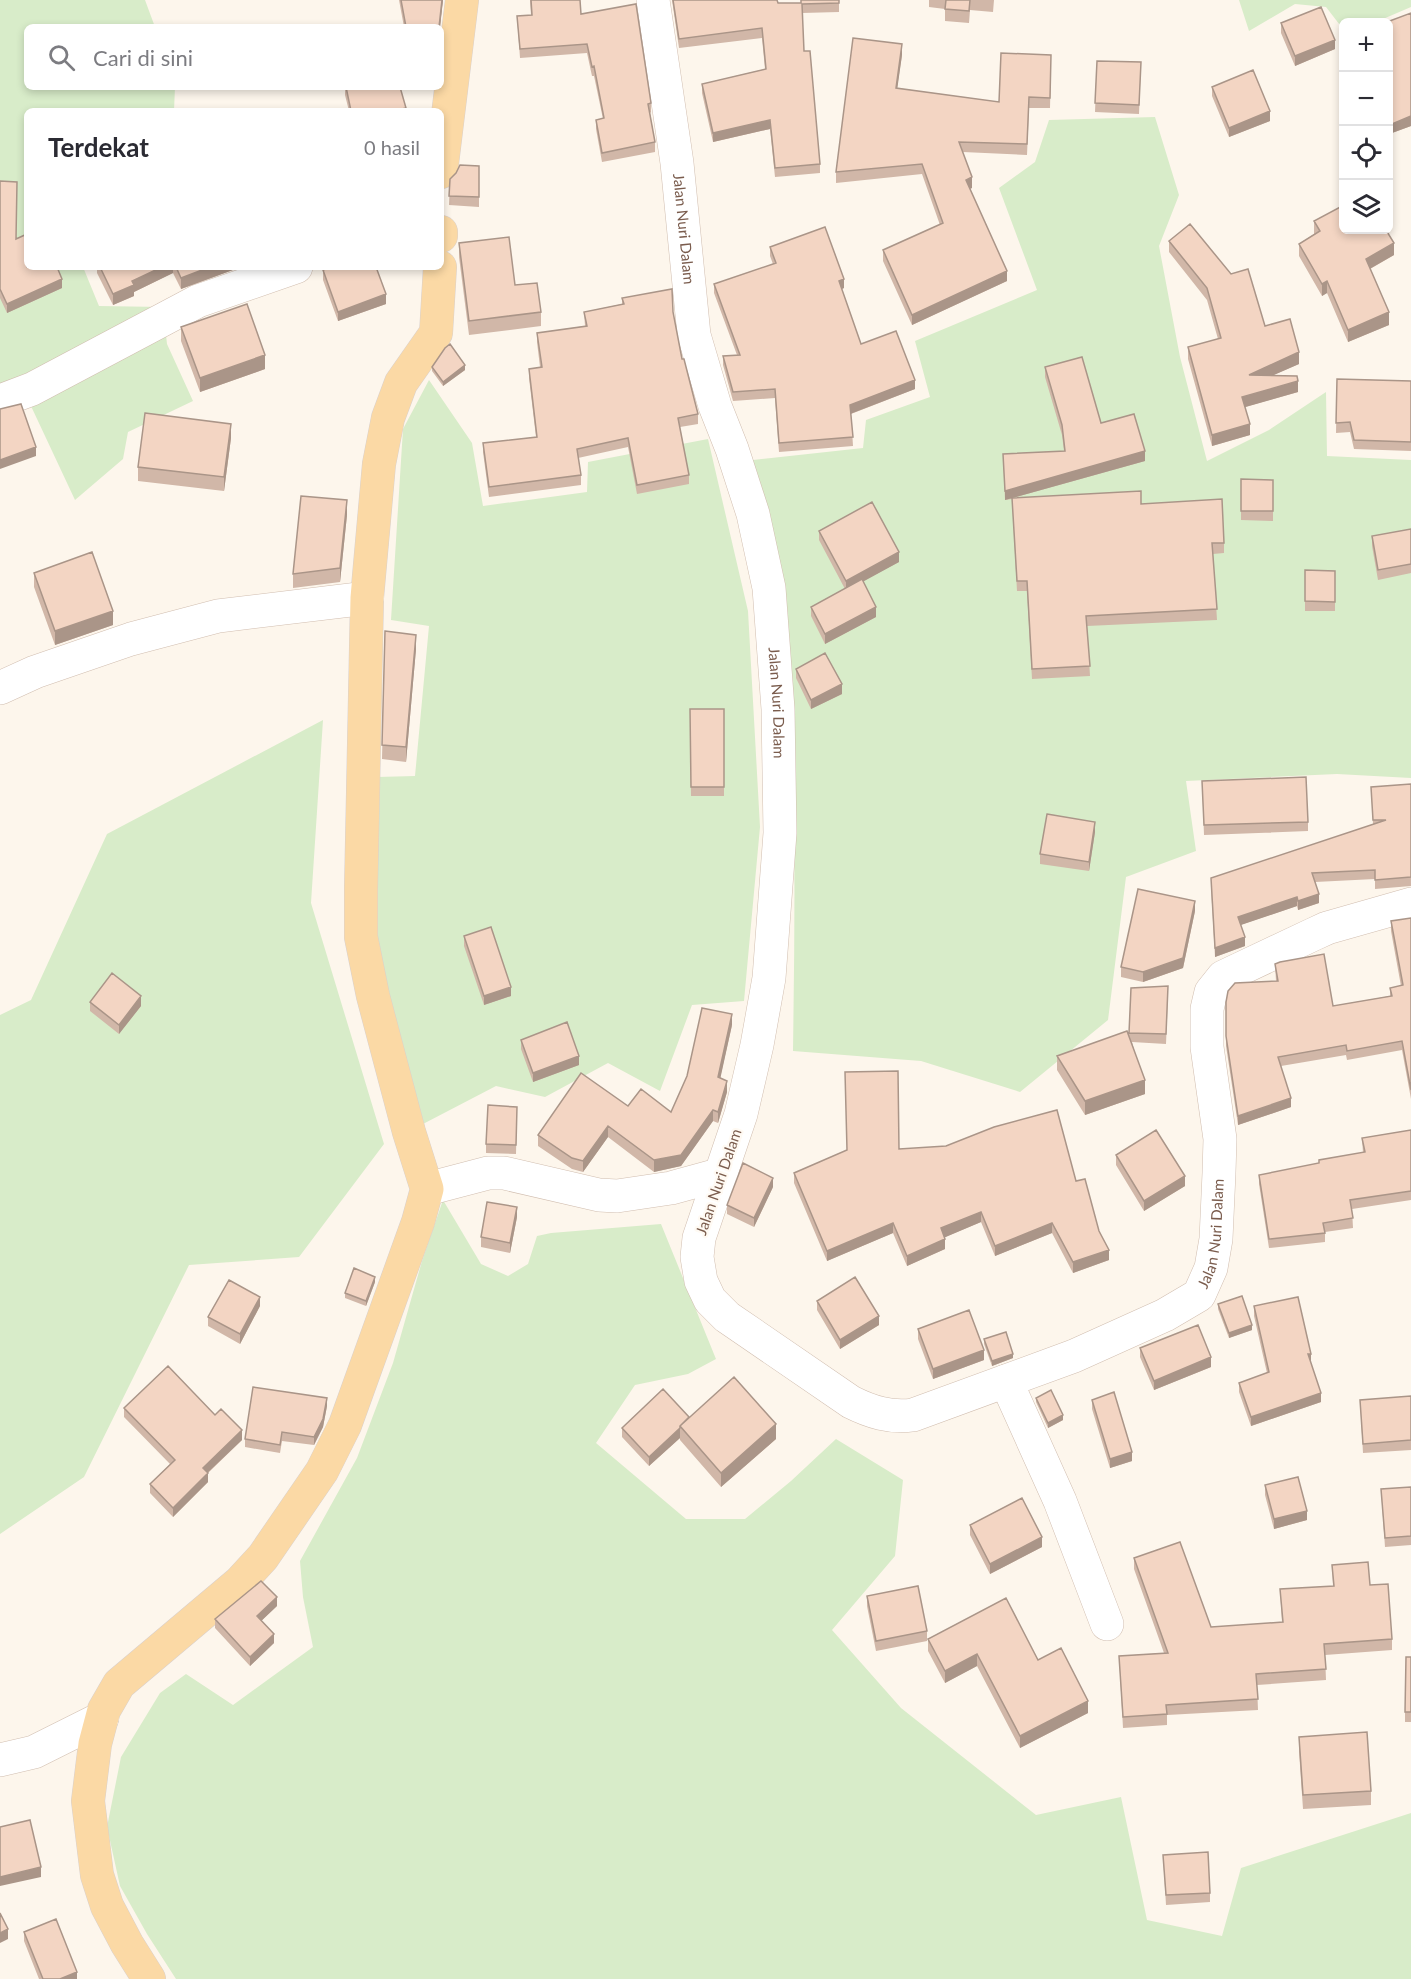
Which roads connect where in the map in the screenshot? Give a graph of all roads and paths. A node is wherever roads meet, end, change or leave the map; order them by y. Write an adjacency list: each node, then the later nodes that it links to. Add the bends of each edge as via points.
1 (462, 0): 3 (main road)
2 (653, 0): 10 (street, Jalan Nuri Dalam, via 677,163 694,335 753,514 769,588 778,709 780,833 769,978 741,1114)
3 (444, 147)
4 (288, 270): 6 (street, via 198,302 32,389)
5 (440, 270): 7 (main road, via 436,333 401,383 388,418 379,464)
6 (0, 401)
7 (368, 598): 8 (street, via 218,616 131,639); 11 (main road, via 361,937 373,996)
8 (0, 688)
9 (1411, 904): 12 (street, Jalan Nuri Dalam, via 1327,928 1223,976 1211,992 1207,1009 1207,1047 1220,1139 1216,1239 1211,1268 1199,1295 1165,1315 1074,1356)
10 (722, 1174): 11 (street, via 671,1188 617,1196 504,1173 488,1173); 12 (street, Jalan Nuri Dalam, via 699,1238 696,1263 710,1300 727,1317 850,1402 886,1416 913,1415)
11 (427, 1189): 14 (main road, via 345,1425 322,1471 263,1557 240,1582 119,1684)
12 (1006, 1380): 13 (street, via 1060,1501)
13 (1107, 1623)
14 (102, 1718): 15 (street, via 34,1752); 16 (main road, via 88,1801 97,1875 107,1906)
15 (0, 1760)
16 (149, 1979)

